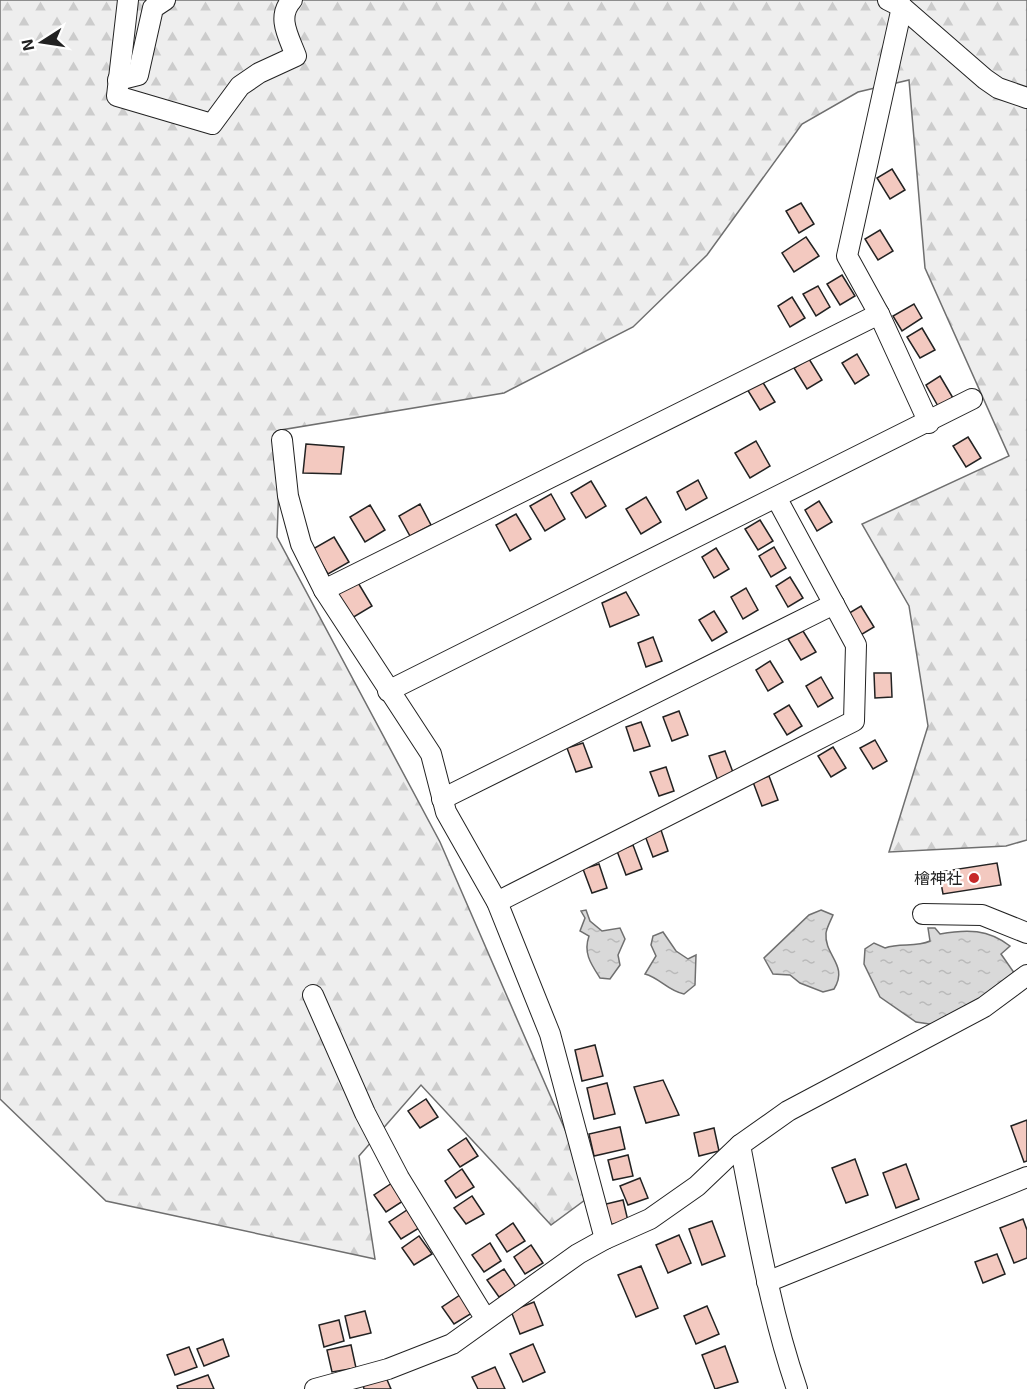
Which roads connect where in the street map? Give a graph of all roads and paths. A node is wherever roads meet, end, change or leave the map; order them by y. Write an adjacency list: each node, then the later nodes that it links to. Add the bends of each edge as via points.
1 (128, 0): 5 (street)
2 (165, 0): 5 (street, via 153,8 138,75)
3 (292, 0): 5 (street, via 285,8 283,23 296,56 240,86 212,124 117,96)
4 (895, 4): 6 (street, via 985,79); 7 (street, via 848,256)
5 (118, 80)
6 (1027, 98)
7 (879, 314): 9 (street); 12 (street)
8 (972, 399): 9 (street)
9 (929, 423): 11 (street)
10 (282, 440): 12 (street, via 288,496 301,544)
11 (777, 499): 13 (street); 14 (street)
12 (324, 590): 14 (street)
13 (834, 604): 15 (street); 16 (street, via 856,645 854,721)
14 (388, 691): 15 (street, via 430,754)
15 (442, 799): 16 (street)
16 (497, 902): 23 (street, via 550,1034)
17 (923, 914): 18 (street, via 982,915)
18 (1027, 933)
19 (1027, 975): 21 (street, via 984,1007 788,1111)
20 (313, 995): 25 (street, via 365,1113 399,1178)
21 (740, 1145): 23 (street, via 697,1186 650,1219); 24 (street)
22 (1027, 1177): 24 (street)
23 (604, 1239): 25 (street)
24 (766, 1282): 27 (street)
25 (485, 1318): 26 (street, via 452,1344 388,1369)
26 (315, 1389)
27 (797, 1389)

